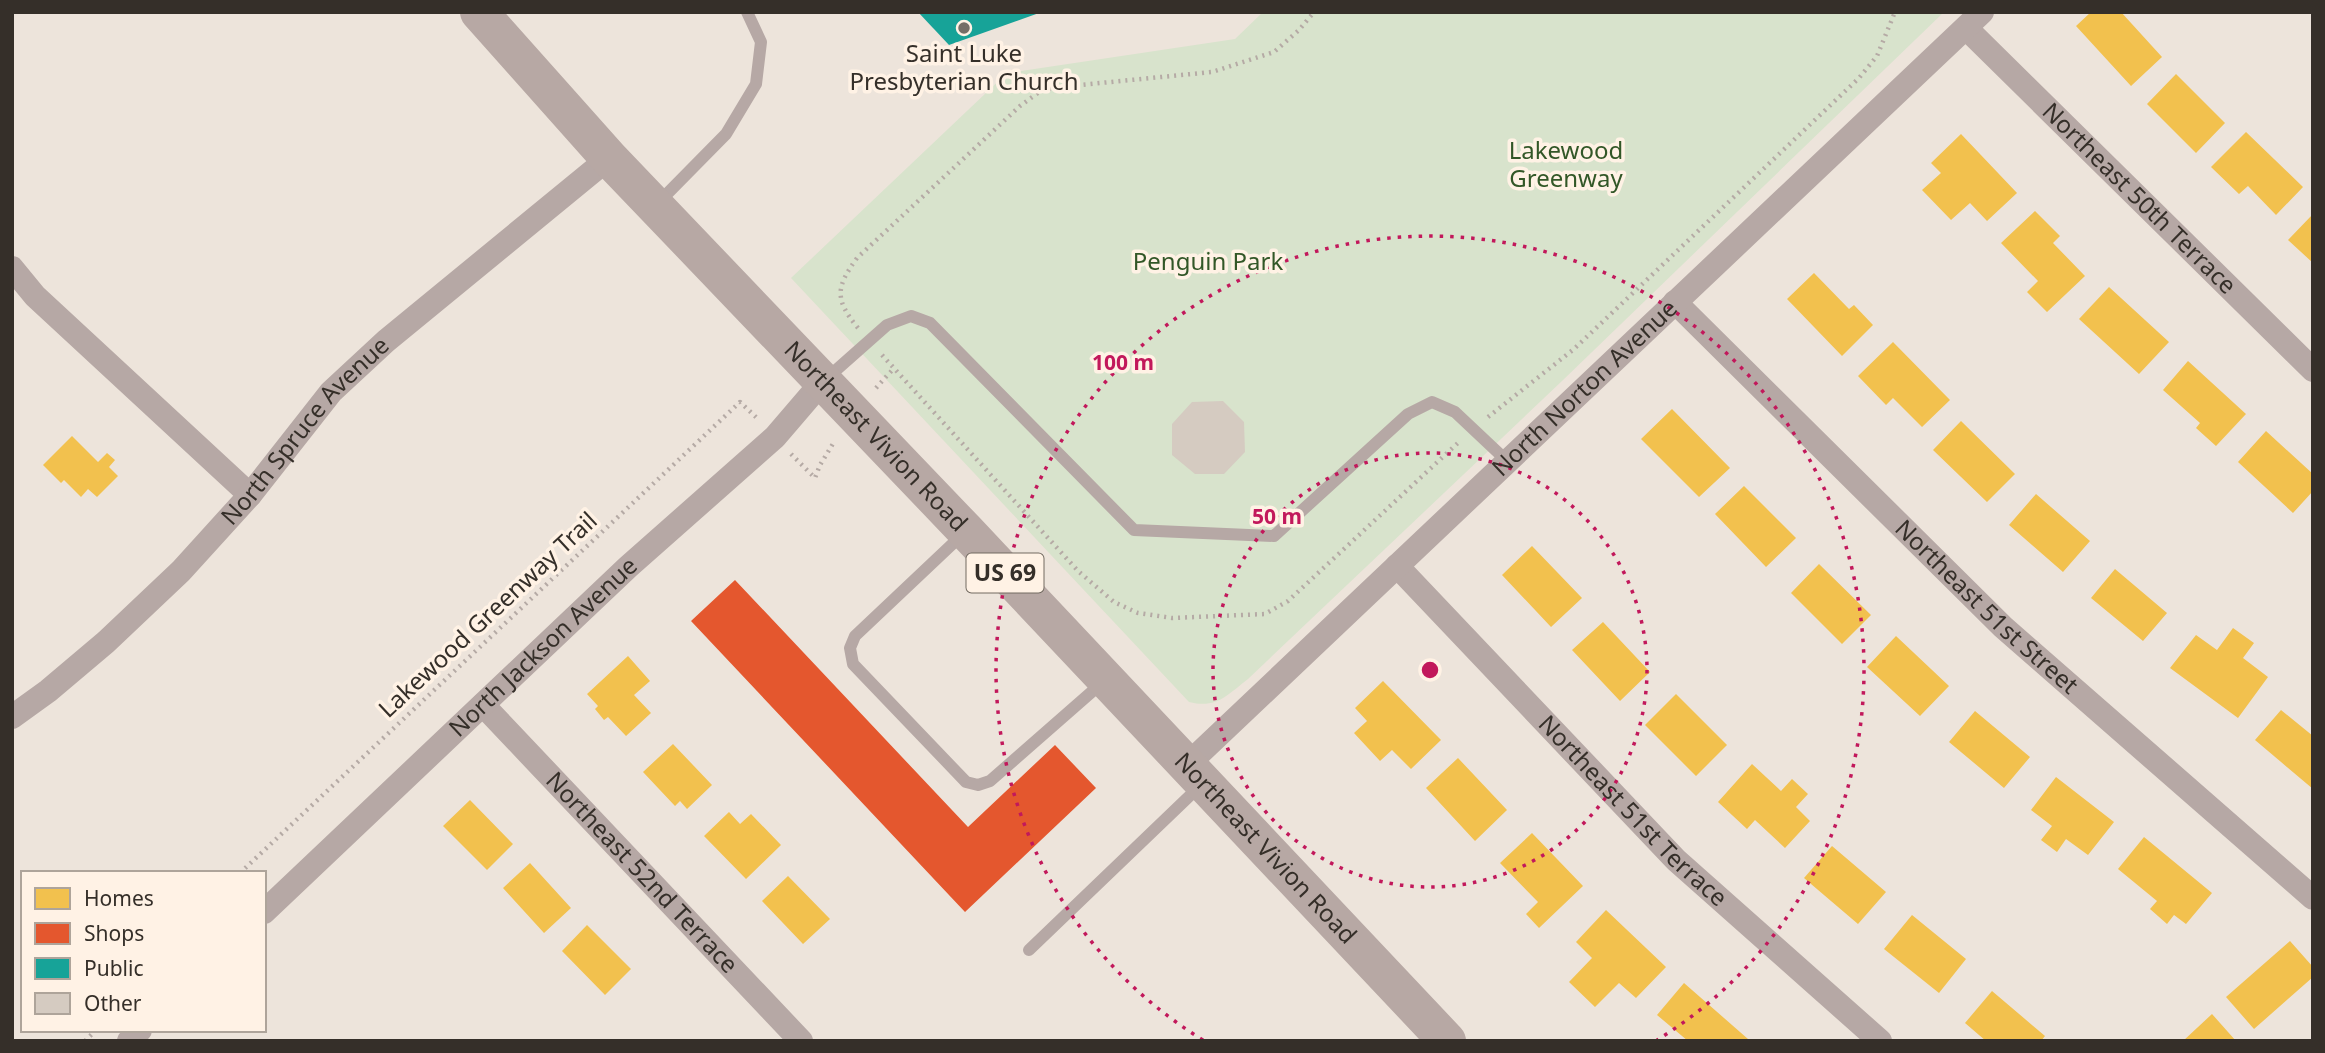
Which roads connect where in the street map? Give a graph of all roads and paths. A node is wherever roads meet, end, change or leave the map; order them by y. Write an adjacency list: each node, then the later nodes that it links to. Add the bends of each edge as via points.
1 (747, 12): 6 (lane, via 761,42 756,84 726,134)
2 (1314, 12): 9 (path, via 1274,52 1212,72 1042,90 1020,106 857,258 843,278 839,298 845,313)
3 (490, 16): 5 (main road, Northeast Vivion Road / US 69)
4 (1974, 20): 8 (street, North Norton Avenue); 10 (street, Northeast 50th Terrace)
5 (609, 158): 6 (main road, Northeast Vivion Road / US 69); 16 (street, North Spruce Avenue, via 340,383)
6 (655, 206): 11 (main road, Northeast Vivion Road / US 69)
7 (12, 268): 16 (street, via 35,296)
8 (1675, 302): 13 (street, North Norton Avenue); 24 (street, Northeast 51st Street, via 2003,627)
9 (869, 341): 11 (lane); 13 (lane, via 887,325 911,316 930,323 1134,530 1274,536 1408,414 1432,402 1455,412)
10 (2313, 370)
11 (823, 382): 17 (main road, Northeast Vivion Road / US 69); 20 (street, North Jackson Avenue, via 775,437 628,567)
12 (761, 422): 23 (path, Lakewood Greenway Trail, via 740,402)
13 (1507, 461): 18 (street, North Norton Avenue)
14 (799, 462): 15 (path, via 816,478)
15 (820, 465)
16 (250, 495): 21 (street, North Spruce Avenue, via 181,571 106,642)
17 (965, 531): 19 (main road, Northeast Vivion Road / US 69); 19 (lane, via 855,636 850,648 853,664 966,782 978,785 990,780)
18 (1397, 565): 22 (street, North Norton Avenue); 29 (street, Northeast 51st Terrace, via 1676,860)
19 (1106, 680): 22 (main road, Northeast Vivion Road / US 69)
20 (483, 705): 25 (street, North Jackson Avenue); 27 (street, Northeast 52nd Terrace)
21 (12, 717)
22 (1195, 773): 26 (lane); 28 (main road, Northeast Vivion Road / US 69)
23 (242, 871)
24 (2313, 898)
25 (266, 910)
26 (1029, 950)
27 (800, 1041)
28 (1447, 1041)
29 (1880, 1041)

